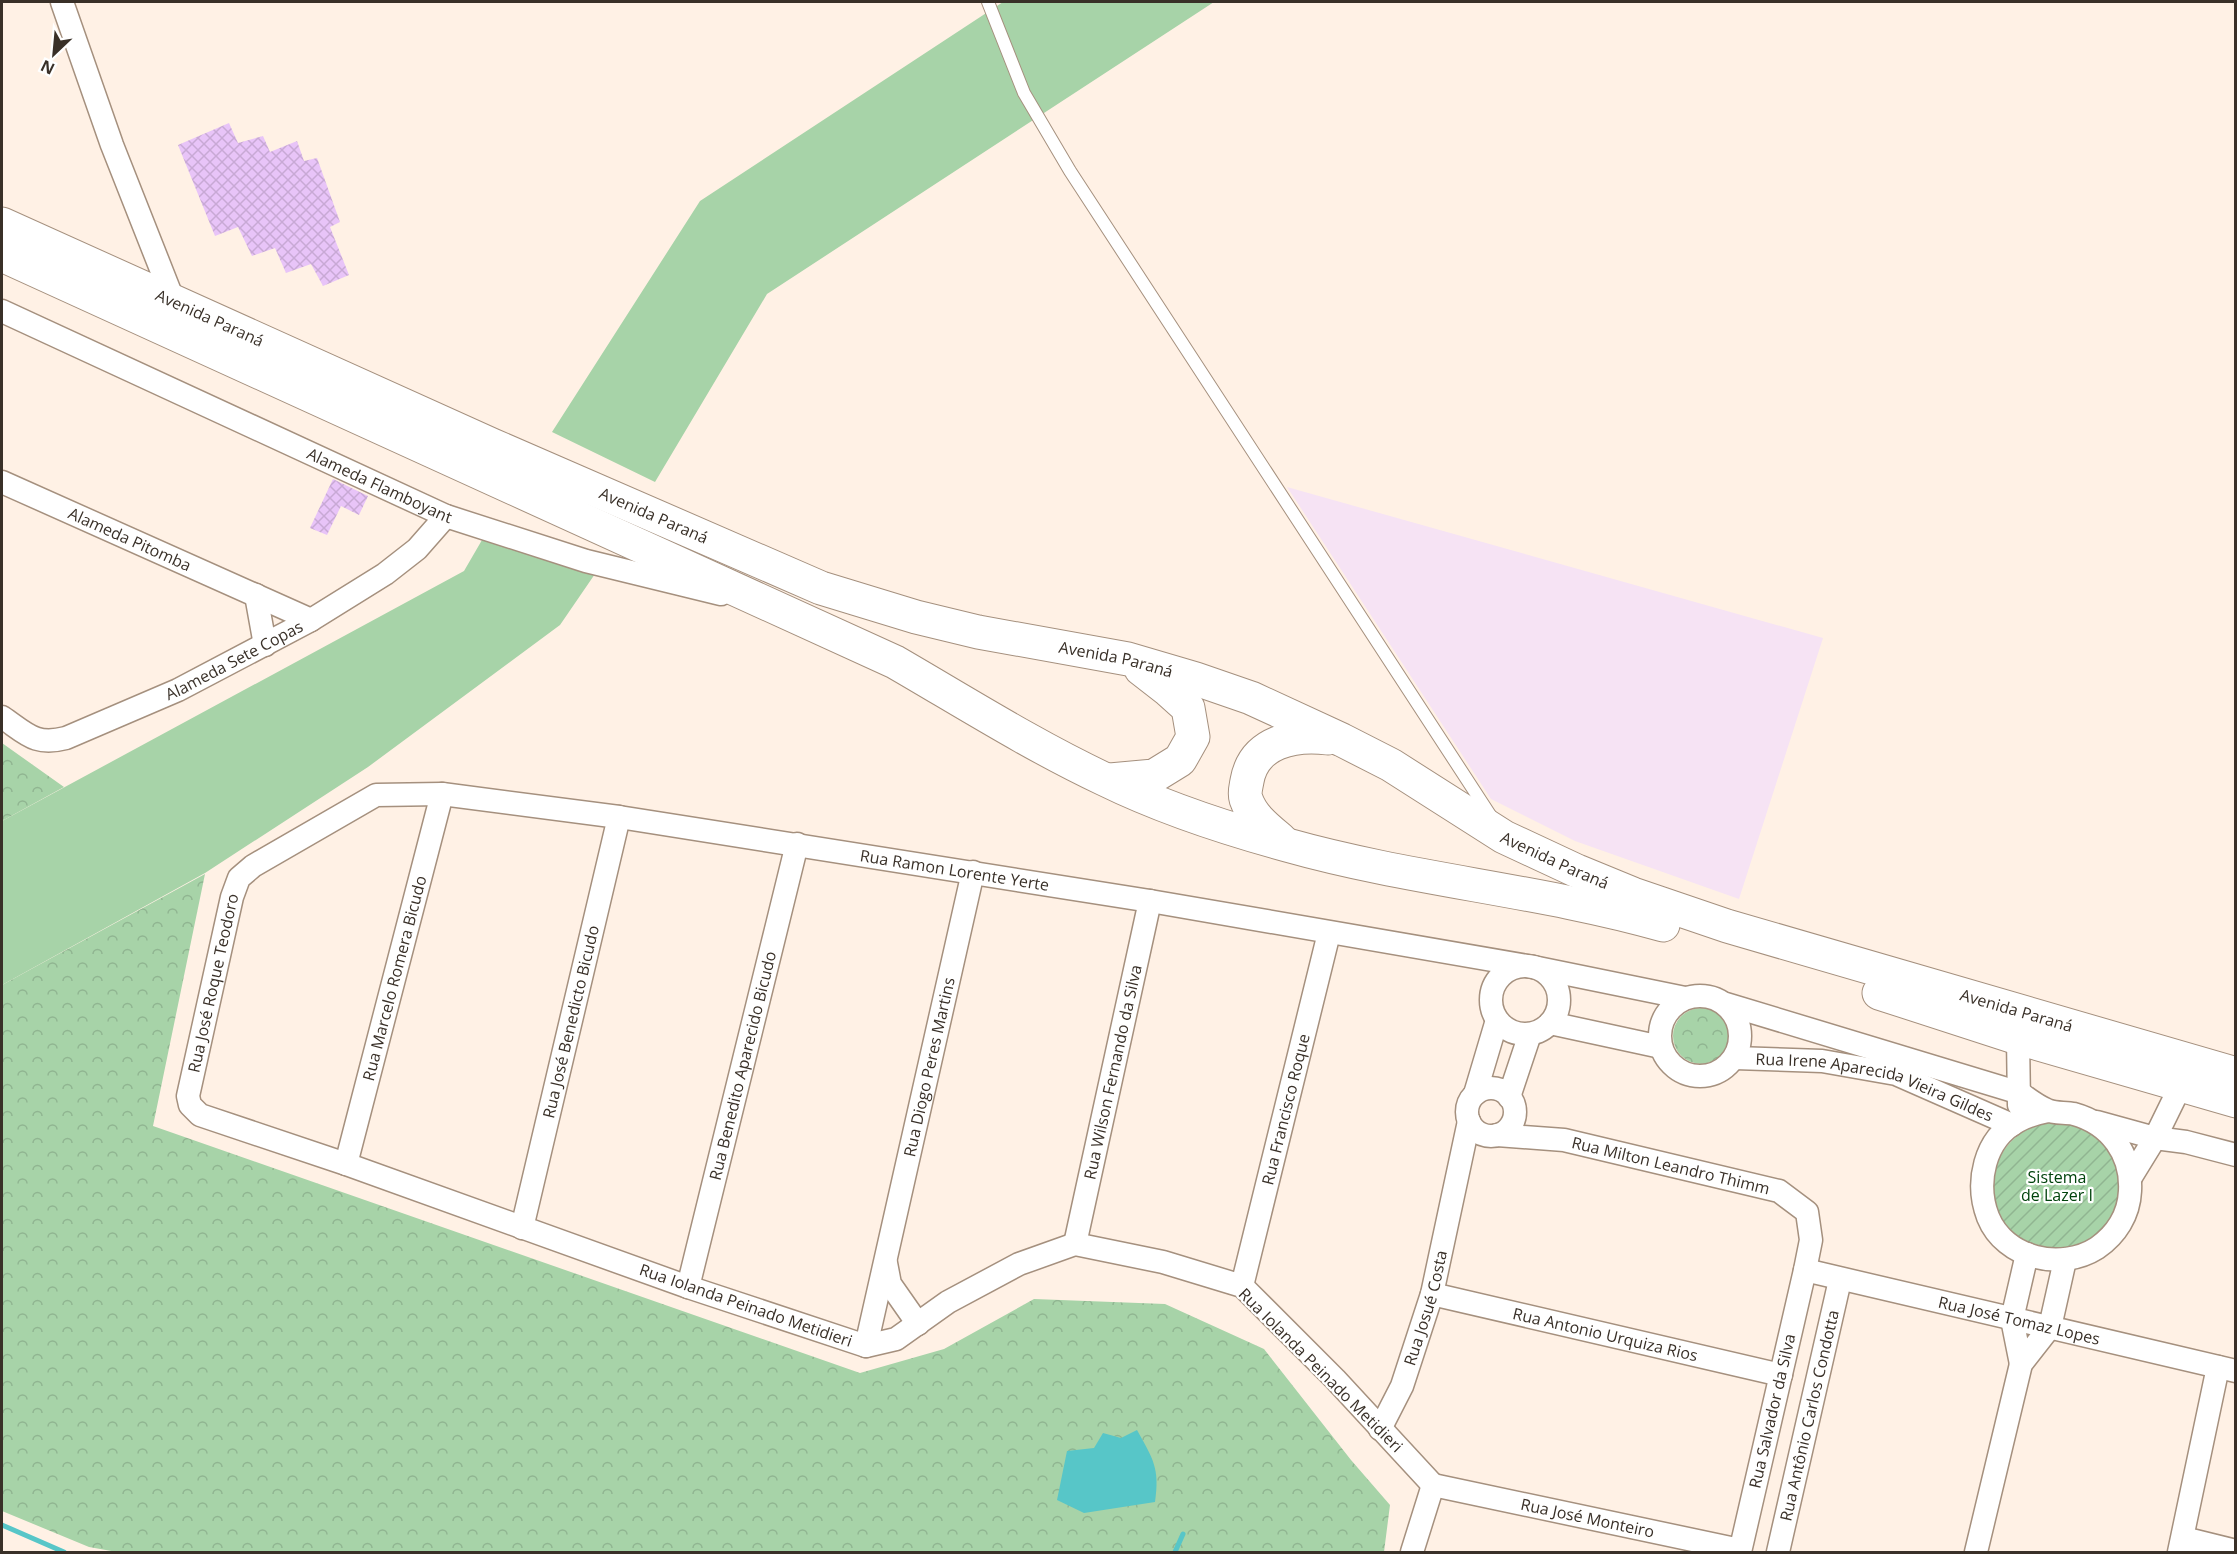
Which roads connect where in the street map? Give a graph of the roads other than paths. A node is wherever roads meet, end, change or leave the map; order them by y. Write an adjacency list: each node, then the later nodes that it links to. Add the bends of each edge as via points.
1 (62, 2): 5 (street, via 116,156)
2 (988, 2): 20 (lane, via 1024,93 1070,171)
3 (2, 224): 5 (main road, Avenida Paraná)
4 (2, 255): 10 (main road, Avenida Paraná)
5 (174, 302): 13 (main road, Avenida Paraná, via 821,588 978,632)
6 (2, 311): 8 (street, Alameda Flamboyant)
7 (2, 482): 9 (street, Alameda Pitomba)
8 (446, 516): 10 (street, Alameda Flamboyant, via 586,561); 11 (street, Alameda Sete Copas, via 417,549 385,574)
9 (256, 595): 11 (street, Alameda Pitomba); 12 (street)
10 (776, 608): 16 (main road, Avenida Paraná, via 895,662 1033,743)
11 (311, 620): 12 (street, Alameda Sete Copas)
12 (265, 645): 14 (street, Alameda Sete Copas, via 178,690 66,738 49,742 34,739)
13 (1128, 659): 15 (main road, Avenida Paraná, via 1251,698); 16 (main road, via 1188,708 1193,737 1180,760 1154,776)
14 (2, 717)
15 (1342, 740): 20 (main road, Avenida Paraná, via 1391,765); 22 (main road, via 1310,736 1283,739 1262,753 1248,773 1244,796 1255,817)
16 (1105, 780): 22 (main road, Avenida Paraná, via 1195,816)
17 (442, 794): 18 (street, Rua Ramon Lorente Yerte); 19 (street, Rua Ramon Lorente Yerte); 49 (street, Rua Marcelo Romera Bicudo)
18 (376, 795): 40 (street, Rua José Roque Teodoro, via 253,866 239,878 188,1096)
19 (619, 817): 21 (street, Rua Ramon Lorente Yerte); 51 (street, Rua José Benedicto Bicudo)
20 (1504, 837): 35 (main road, Avenida Paraná, via 1634,894 1727,926)
21 (797, 844): 23 (street, Rua Ramon Lorente Yerte); 59 (street, Rua Benedito Aparecido Bicudo)
22 (1287, 846): 32 (main road, Avenida Paraná, via 1634,917)
23 (973, 872): 24 (street, Rua Ramon Lorente Yerte); 55 (street, Rua Diogo Peres Martins)
24 (1150, 901): 25 (street, Rua Ramon Lorente Yerte); 52 (street, Rua Wilson Fernando da Silva)
25 (1329, 933): 26 (street, Rua Ramon Lorente Yerte); 58 (street, Rua Francisco Roque)
26 (1533, 967): 27 (street); 29 (street, via 1515,968 1499,978 1491,998); 30 (street, via 1544,972 1558,990 1559,1002)
27 (1685, 998): 28 (street, via 1713,997); 33 (street, via 1675,1004 1662,1023)
28 (1726, 1004): 34 (street, Rua Irene Aparecida Vieira Gildes, via 1734,1013 1741,1036); 37 (street, Rua Irene Aparecida Vieira Gildes)
29 (1497, 1020): 31 (street, via 1512,1032); 38 (street)
30 (1550, 1023): 31 (street); 33 (street)
31 (1530, 1034): 41 (street)
32 (2018, 1038): 36 (main road, Avenida Paraná); 37 (street)
33 (1661, 1047): 34 (street, Rua Irene Aparecida Vieira Gildes, via 1666,1059 1688,1075 1714,1075)
34 (1735, 1059): 44 (street, Rua Irene Aparecida Vieira Gildes, via 1822,1061 1896,1074)
35 (2235, 1074)
36 (2181, 1085): 39 (main road, Avenida Paraná); 46 (street)
37 (2020, 1093): 42 (street, Rua Irene Aparecida Vieira Gildes); 44 (street)
38 (1475, 1094): 41 (street, via 1496,1089); 45 (street, via 1467,1107)
39 (2235, 1101)
40 (190, 1105): 49 (street, Rua Iolanda Peinado Metidieri, via 200,1114)
41 (1512, 1105): 45 (street, via 1509,1127); 47 (street, Rua Milton Leandro Thimm)
42 (2048, 1111): 43 (street, via 2072,1113); 44 (street)
43 (2094, 1121): 46 (street); 50 (street, via 2112,1136)
44 (2015, 1123): 53 (street, via 1994,1143 1983,1167 1982,1193 1989,1219 2005,1240)
45 (1484, 1130): 47 (street, Rua Milton Leandro Thimm); 60 (street, Rua Josué Costa, via 1457,1180)
46 (2155, 1138): 48 (street); 50 (street)
47 (1564, 1140): 56 (street, Rua Milton Leandro Thimm, via 1779,1191 1807,1212 1811,1240)
48 (2235, 1155)
49 (346, 1164): 51 (street, Rua Iolanda Peinado Metidieri)
50 (2131, 1177): 54 (street, via 2130,1200 2122,1222 2107,1241 2088,1253)
51 (522, 1228): 59 (street, Rua Iolanda Peinado Metidieri)
52 (1075, 1244): 58 (street, Rua Iolanda Peinado Metidieri, via 1163,1262); 62 (street, Rua Iolanda Peinado Metidieri, via 1019,1264)
53 (2027, 1254): 54 (street); 63 (street)
54 (2065, 1260): 65 (street)
55 (885, 1261): 61 (street, Rua Diogo Peres Martins, via 890,1284); 66 (street, Rua Diogo Peres Martins)
56 (1805, 1270): 57 (street, Rua José Tomaz Lopes); 69 (street, Rua Salvador da Silva)
57 (1840, 1280): 63 (street, Rua José Tomaz Lopes); 76 (street, Rua Antônio Carlos Condotta)
58 (1242, 1286): 70 (street, Rua Iolanda Peinado Metidieri)
59 (688, 1287): 66 (street, Rua Iolanda Peinado Metidieri)
60 (1432, 1294): 69 (street, Rua Antonio Urquiza Rios); 70 (street, Rua Josué Costa, via 1402,1386)
61 (901, 1301): 62 (street, via 928,1308); 64 (street, Rua Diogo Peres Martins)
62 (948, 1302): 64 (street, Rua Iolanda Peinado Metidieri)
63 (2012, 1319): 65 (street, Rua José Tomaz Lopes); 67 (street)
64 (918, 1324): 66 (street, Rua Iolanda Peinado Metidieri, via 896,1339)
65 (2050, 1327): 67 (street); 68 (street, Rua José Tomaz Lopes)
66 (866, 1346)
67 (2021, 1364): 77 (street)
68 (2227, 1369): 72 (street)
69 (1781, 1375): 73 (street, Rua Salvador da Silva)
70 (1380, 1429): 71 (street, Rua Iolanda Peinado Metidieri)
71 (1433, 1485): 73 (street, Rua José Monteiro); 75 (street)
72 (2181, 1545): 74 (street)
73 (1740, 1551)
74 (2235, 1551)
75 (1412, 1552)
76 (1778, 1552)
77 (1976, 1552)

